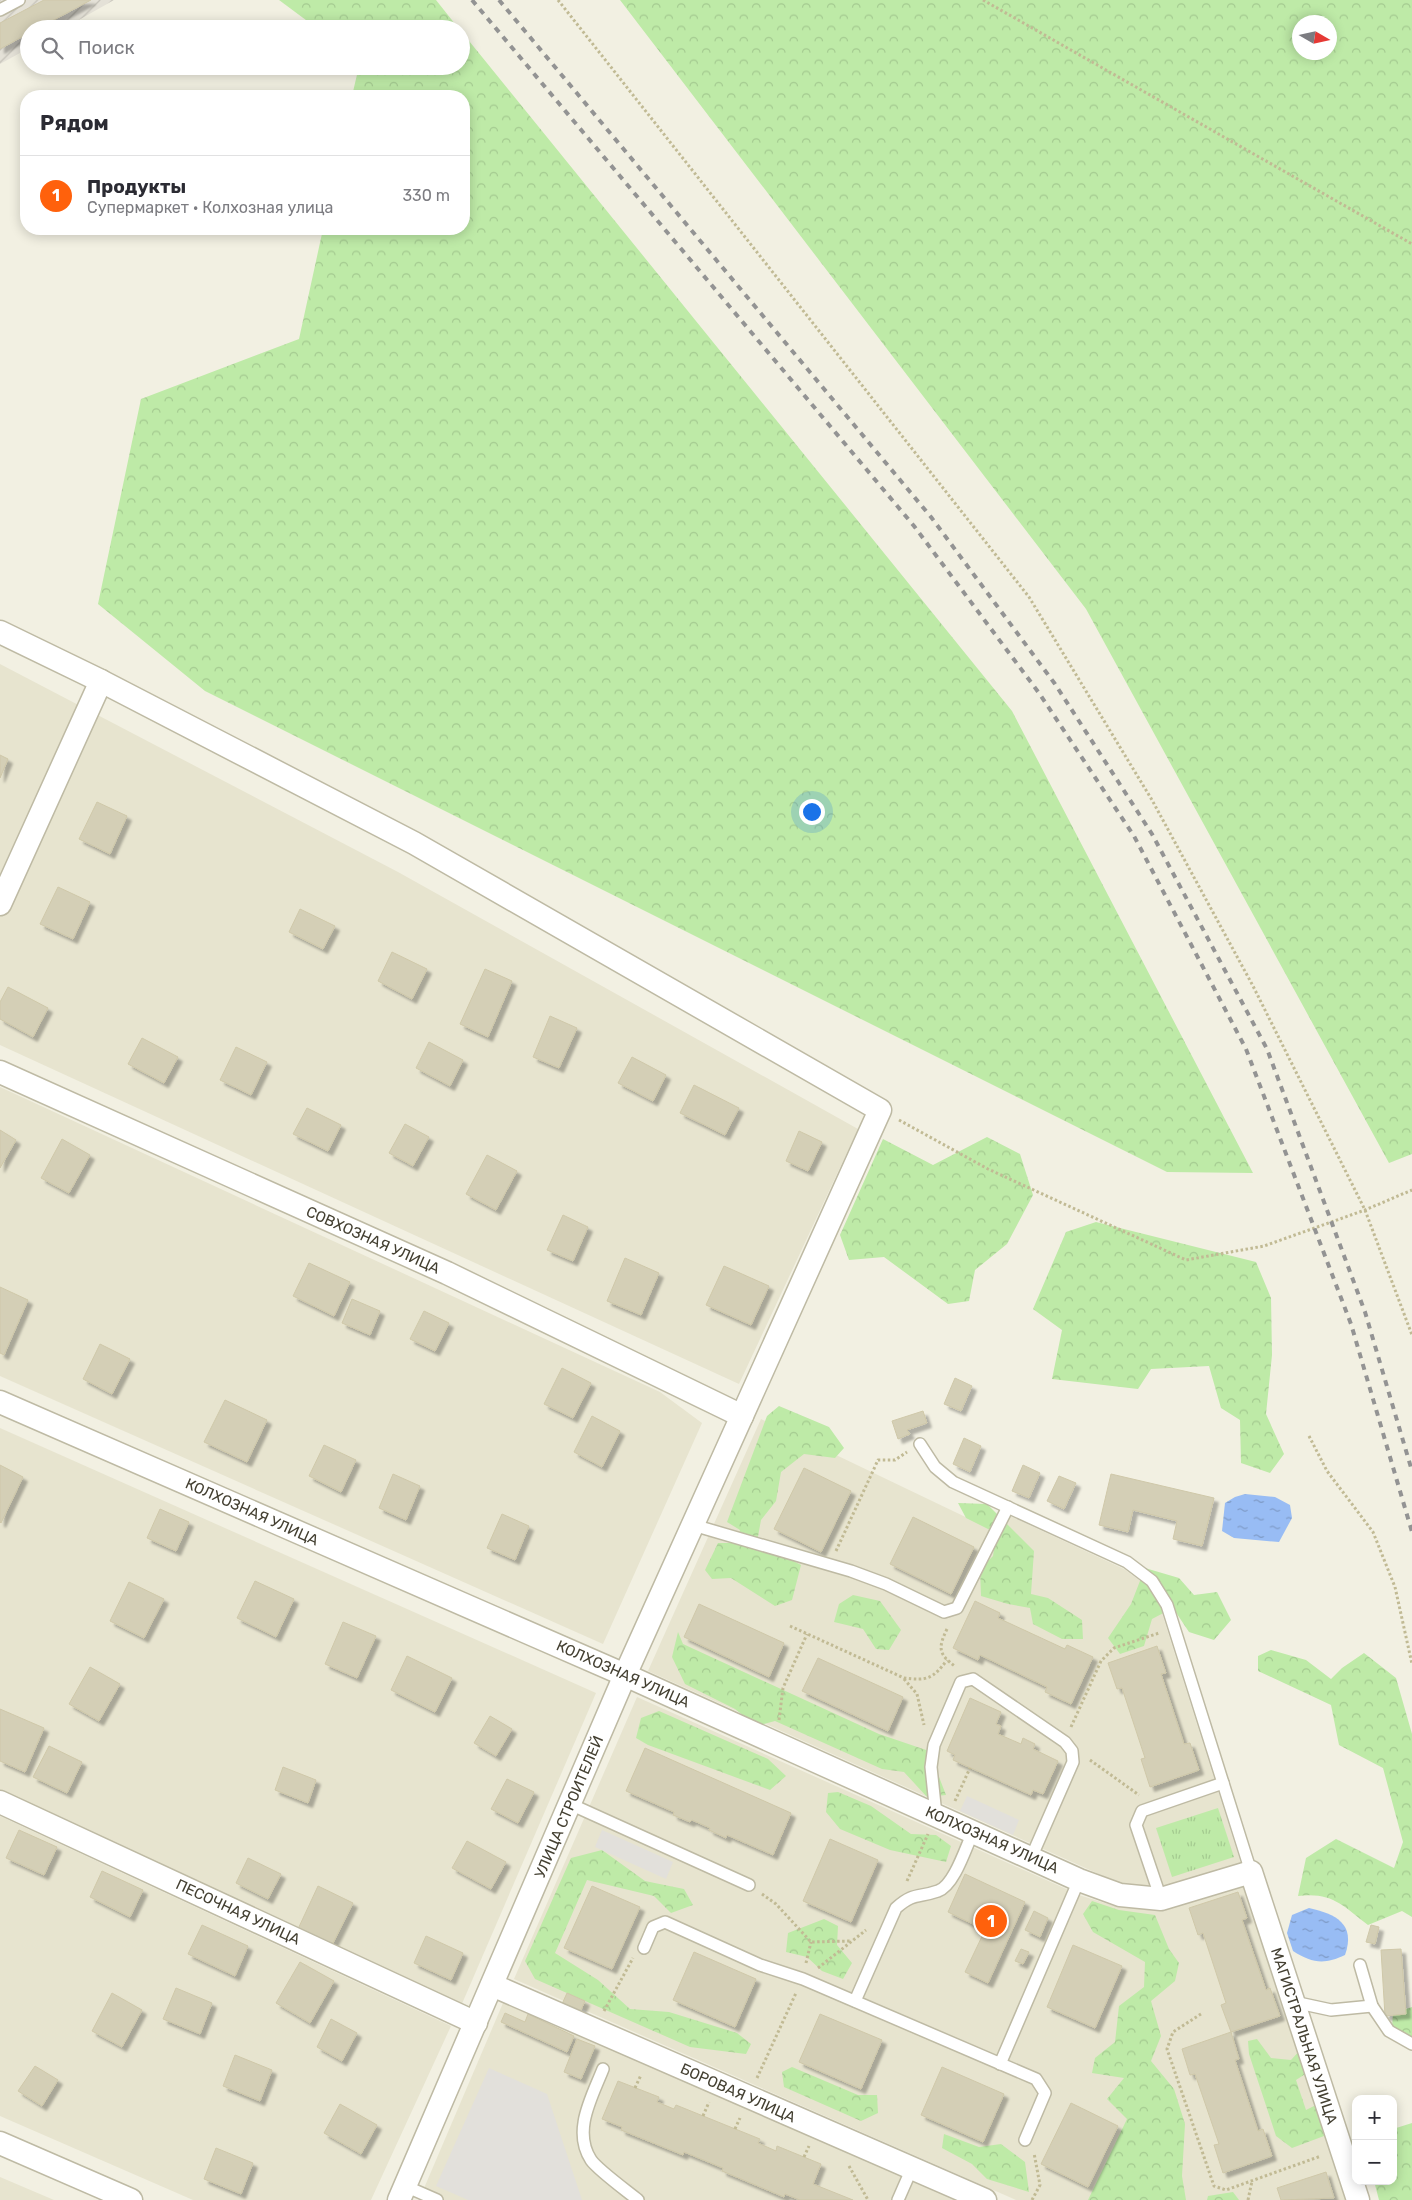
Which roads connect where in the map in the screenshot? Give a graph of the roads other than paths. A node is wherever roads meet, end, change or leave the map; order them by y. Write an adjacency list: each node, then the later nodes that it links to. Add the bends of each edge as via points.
1 (19, 0): 2 (lane)
2 (0, 10)
3 (0, 632): 4 (street)
4 (100, 681): 5 (street); 8 (street, УЛИЦА СТРОИТЕЛЕЙ, via 414,843 880,1110)
5 (0, 904)
6 (0, 1072): 8 (street, СОВХОЗНАЯ УЛИЦА, via 447,1273)
7 (0, 1402): 12 (street, КОЛХОЗНАЯ УЛИЦА)
8 (742, 1416): 11 (street, УЛИЦА СТРОИТЕЛЕЙ)
9 (920, 1444): 10 (lane, via 935,1467 953,1482)
10 (1008, 1507): 11 (lane, via 957,1608 944,1612 886,1584); 13 (lane, via 1127,1562 1152,1582 1167,1605)
11 (693, 1524): 12 (street, УЛИЦА СТРОИТЕЛЕЙ)
12 (626, 1675): 15 (street, УЛИЦА СТРОИТЕЛЕЙ); 16 (street, КОЛХОЗНАЯ УЛИЦА)
13 (1223, 1783): 19 (lane); 22 (lane, via 1142,1811 1136,1824)
14 (0, 1802): 29 (street, ПЕСОЧНАЯ УЛИЦА)
15 (570, 1804): 21 (lane); 25 (street, УЛИЦА СТРОИТЕЛЕЙ)
16 (941, 1818): 17 (street, КОЛХОЗНАЯ УЛИЦА); 18 (lane, via 931,1768 934,1744 961,1682 973,1679 1065,1742 1072,1751 1072,1762)
17 (973, 1832): 18 (street, КОЛХОЗНАЯ УЛИЦА); 26 (lane, via 951,1880 940,1891 907,1898 896,1908)
18 (1031, 1858): 20 (street, КОЛХОЗНАЯ УЛИЦА)
19 (1251, 1872): 22 (street, КОЛХОЗНАЯ УЛИЦА); 27 (street, МАГИСТРАЛЬНАЯ УЛИЦА)
20 (1079, 1880): 22 (street, КОЛХОЗНАЯ УЛИЦА, via 1120,1895); 31 (lane)
21 (749, 1885)
22 (1161, 1899)
23 (644, 1948): 26 (lane, via 653,1927 665,1922 760,1965)
24 (1360, 1965): 28 (lane)
25 (492, 1985): 29 (street, УЛИЦА СТРОИТЕЛЕЙ); 35 (street, БОРОВАЯ УЛИЦА)
26 (855, 2001): 31 (lane)
27 (1294, 2002): 28 (lane, via 1331,2010); 42 (street, МАГИСТРАЛЬНАЯ УЛИЦА)
28 (1372, 2006): 30 (lane, via 1389,2031)
29 (476, 2023): 36 (street, УЛИЦА СТРОИТЕЛЕЙ)
30 (1412, 2044)
31 (1000, 2064): 33 (lane, via 1036,2079 1045,2094)
32 (603, 2069): 39 (lane, via 583,2120 584,2142 592,2160)
33 (1025, 2140)
34 (0, 2143): 37 (street)
35 (912, 2168): 40 (lane); 41 (street, БОРОВАЯ УЛИЦА)
36 (402, 2193): 38 (lane)
37 (131, 2200)
38 (436, 2200)
39 (638, 2200)
40 (898, 2200)
41 (985, 2200)
42 (1358, 2200)

